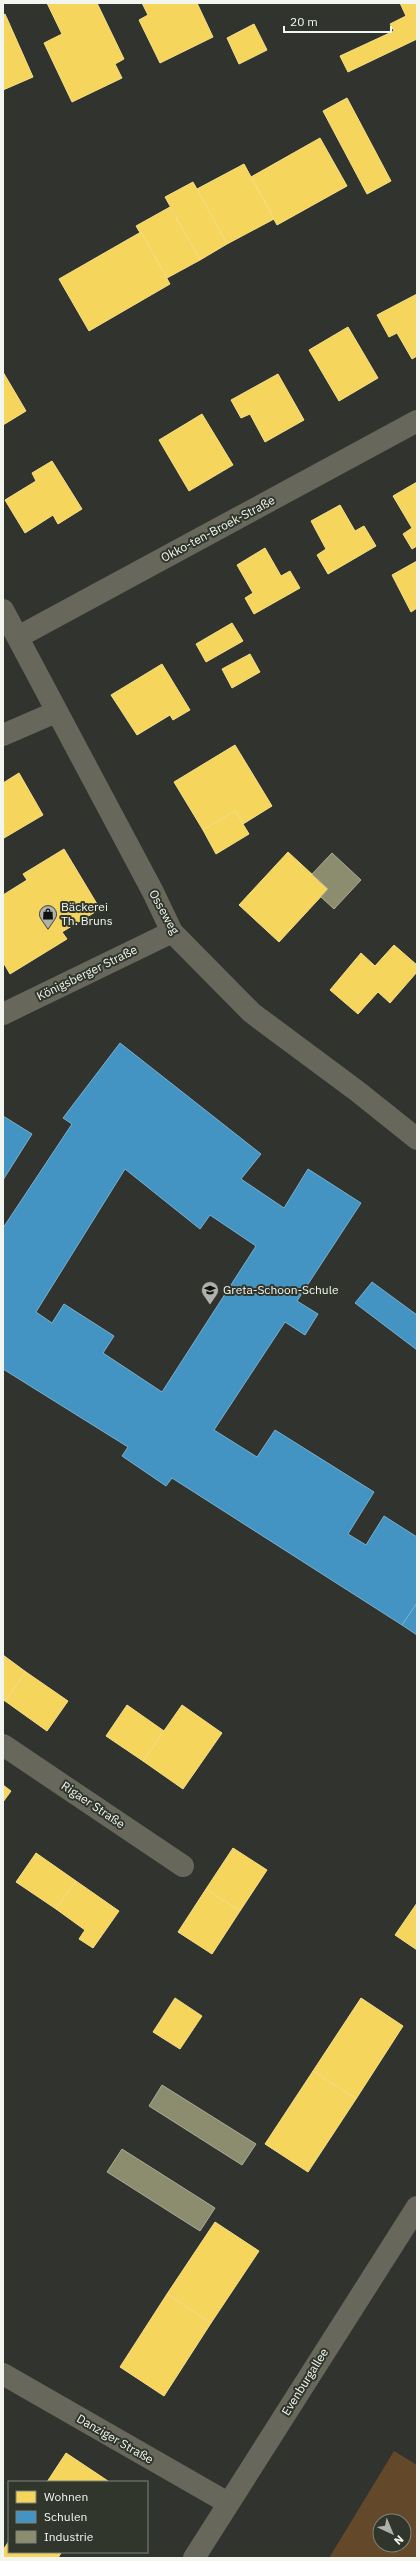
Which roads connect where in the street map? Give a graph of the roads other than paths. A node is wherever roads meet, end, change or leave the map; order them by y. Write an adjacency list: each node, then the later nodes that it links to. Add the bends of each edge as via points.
1 (417, 421): 3 (street, Okko-ten-Broek-Straße)
2 (3, 610): 3 (street, Osseweg)
3 (18, 637): 4 (street, Osseweg)
4 (56, 712): 5 (street); 6 (street, Osseweg)
5 (3, 735)
6 (172, 932): 7 (street, Königsberger Straße); 8 (street, Osseweg, via 252,1013 357,1090)
7 (3, 1014)
8 (417, 1139)
9 (3, 1745): 10 (street, Rigaer Straße)
10 (183, 1866)
11 (417, 2207): 13 (street, Evenburgallee)
12 (3, 2374): 13 (street, Danziger Straße)
13 (228, 2504): 14 (street, Evenburgallee)
14 (194, 2558)

